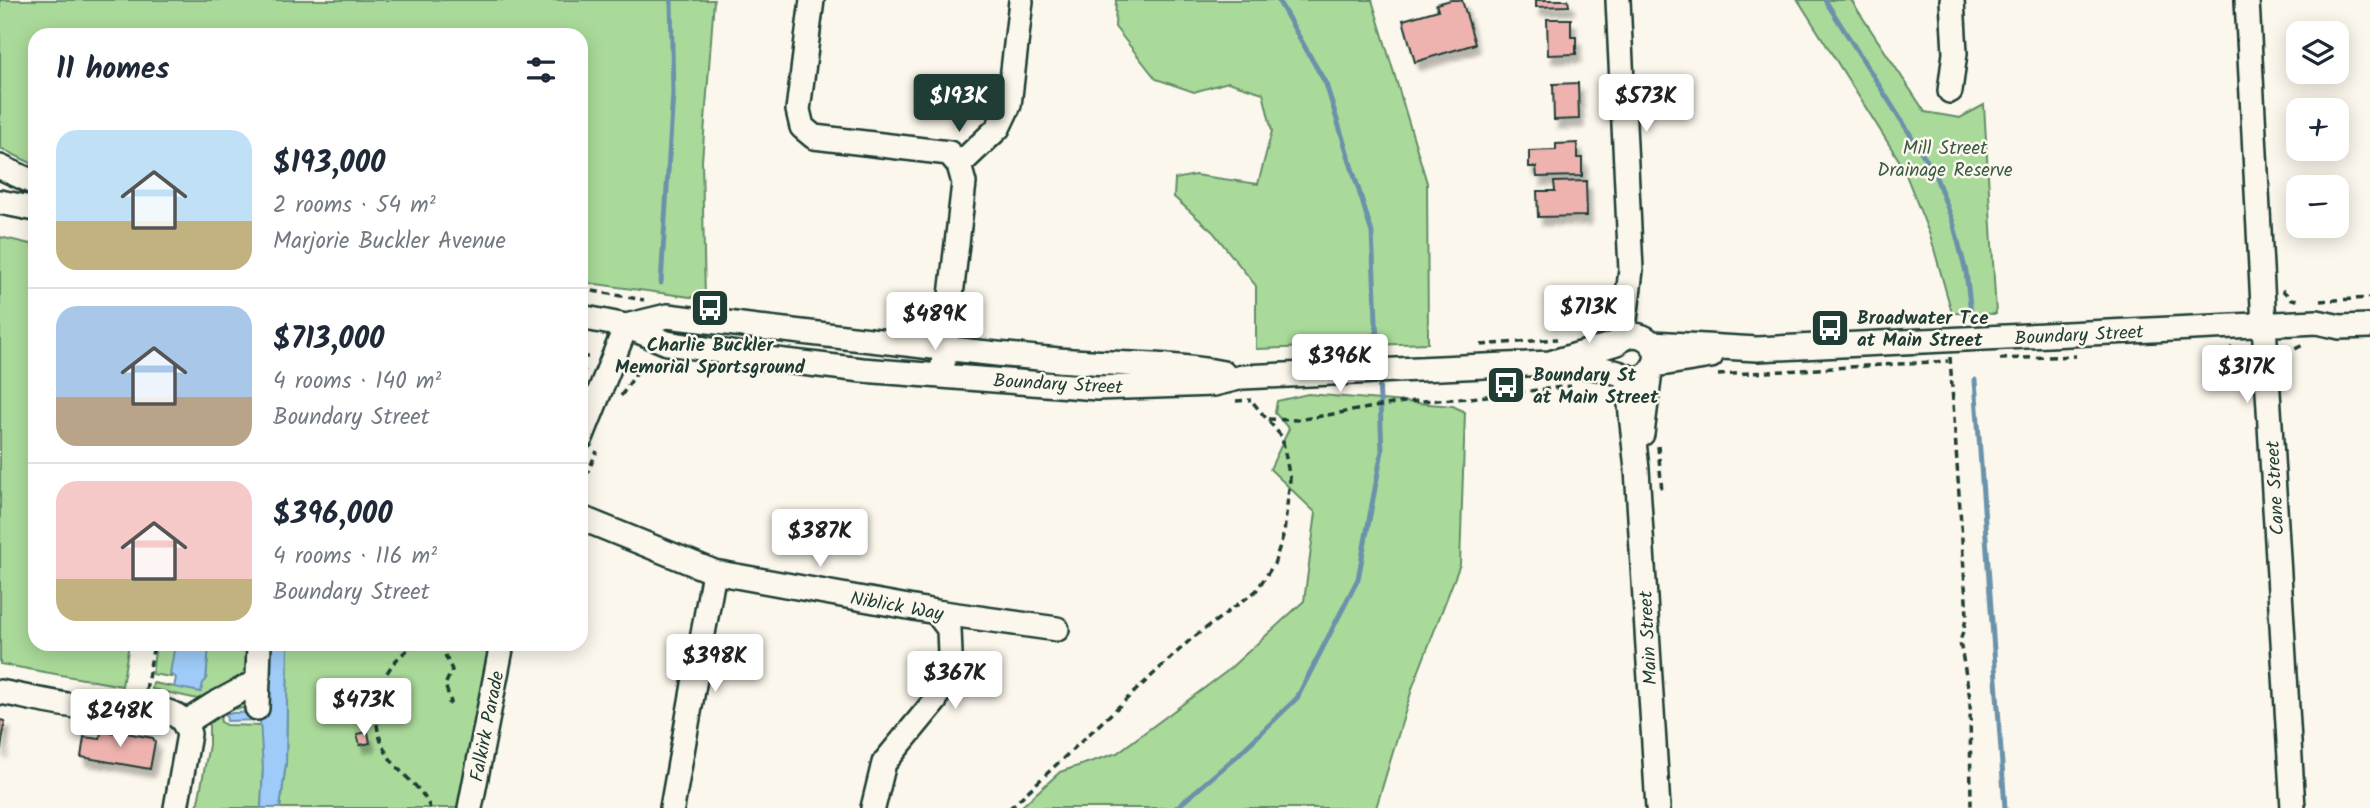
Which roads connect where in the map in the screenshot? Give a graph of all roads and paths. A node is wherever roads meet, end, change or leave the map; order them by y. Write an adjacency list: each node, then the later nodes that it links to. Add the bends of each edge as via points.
1 (812, 0): 7 (street, via 798,110 802,127 814,137 949,153)
2 (1618, 0): 12 (street, Main Street)
3 (1952, 0): 6 (street, via 1955,53)
4 (2248, 0): 19 (street, Cane Street)
5 (1021, 1): 7 (street, via 1009,105 998,128)
6 (1951, 91)
7 (959, 165): 25 (street, via 964,183)
8 (0, 167): 9 (street)
9 (28, 180)
10 (0, 202): 11 (street)
11 (28, 208)
12 (1631, 270): 22 (street, Main Street); 27 (street, Main Street)
13 (2276, 283): 15 (path, via 2283,293)
14 (2370, 298): 15 (path)
15 (2313, 309): 16 (street, Boundary Street, via 2340,314); 19 (street, Boundary Street); 20 (street, Boundary Street, via 2340,327)
16 (2370, 312)
17 (588, 318): 18 (street, Boundary Street)
18 (626, 326): 25 (street, Boundary Street, via 667,316); 33 (street, Boundary Street, via 667,343 776,360); 42 (street)
19 (2264, 326): 26 (street, Boundary Street); 67 (street, Cane Street)
20 (2370, 326)
21 (1566, 339): 23 (path)
22 (1620, 340): 27 (street, Boundary Street, via 1635,334); 32 (street, Boundary Street); 34 (street, via 1613,356)
23 (1475, 345)
24 (2218, 348): 30 (path, via 2232,347 2248,361)
25 (945, 349): 33 (street); 36 (street, Boundary Street, via 1202,369)
26 (1953, 352): 27 (street, Boundary Street, via 1757,349); 35 (path); 66 (path, via 1967,616 1960,642 1970,698)
27 (1651, 354): 34 (street, Boundary Street, via 1640,378); 44 (street, Main Street)
28 (2082, 355): 29 (path)
29 (1996, 359)
30 (2252, 359)
31 (658, 360): 38 (path, via 637,372)
32 (1550, 363): 34 (street, Boundary Street); 36 (street, Boundary Street)
33 (943, 375): 36 (street, Boundary Street, via 1097,388 1214,384)
34 (1624, 375): 44 (street, Main Street)
35 (1711, 375)
36 (1243, 377): 39 (path)
37 (1579, 385): 41 (path, via 1404,402 1297,421)
38 (618, 399)
39 (1251, 400): 40 (path); 41 (path)
40 (1224, 401)
41 (1268, 419): 64 (path, via 1282,437 1290,479 1284,533 1273,564 1256,591 1190,640)
42 (589, 444)
43 (1658, 444): 45 (path)
44 (1637, 469): 65 (street, Main Street)
45 (1662, 492)
46 (588, 522): 47 (street, Niblick Way)
47 (714, 572): 48 (street, Niblick Way); 62 (street)
48 (936, 612): 49 (street, Niblick Way); 63 (street, via 949,629 950,654 936,701 884,763)
49 (1057, 629)
50 (259, 651): 54 (street)
51 (408, 651): 60 (path, via 385,678 376,722 383,748)
52 (443, 651): 56 (path, via 452,670 445,685 451,702)
53 (501, 651): 61 (street, Falkirk Parade)
54 (258, 681): 57 (street); 58 (street)
55 (0, 692): 58 (street, via 85,707 168,712)
56 (446, 706)
57 (257, 708)
58 (185, 723): 59 (street, via 188,745)
59 (176, 808)
60 (430, 808)
61 (470, 808)
62 (672, 808)
63 (873, 808)
64 (1010, 808)
65 (1658, 808)
66 (1971, 808)
67 (2293, 808)

